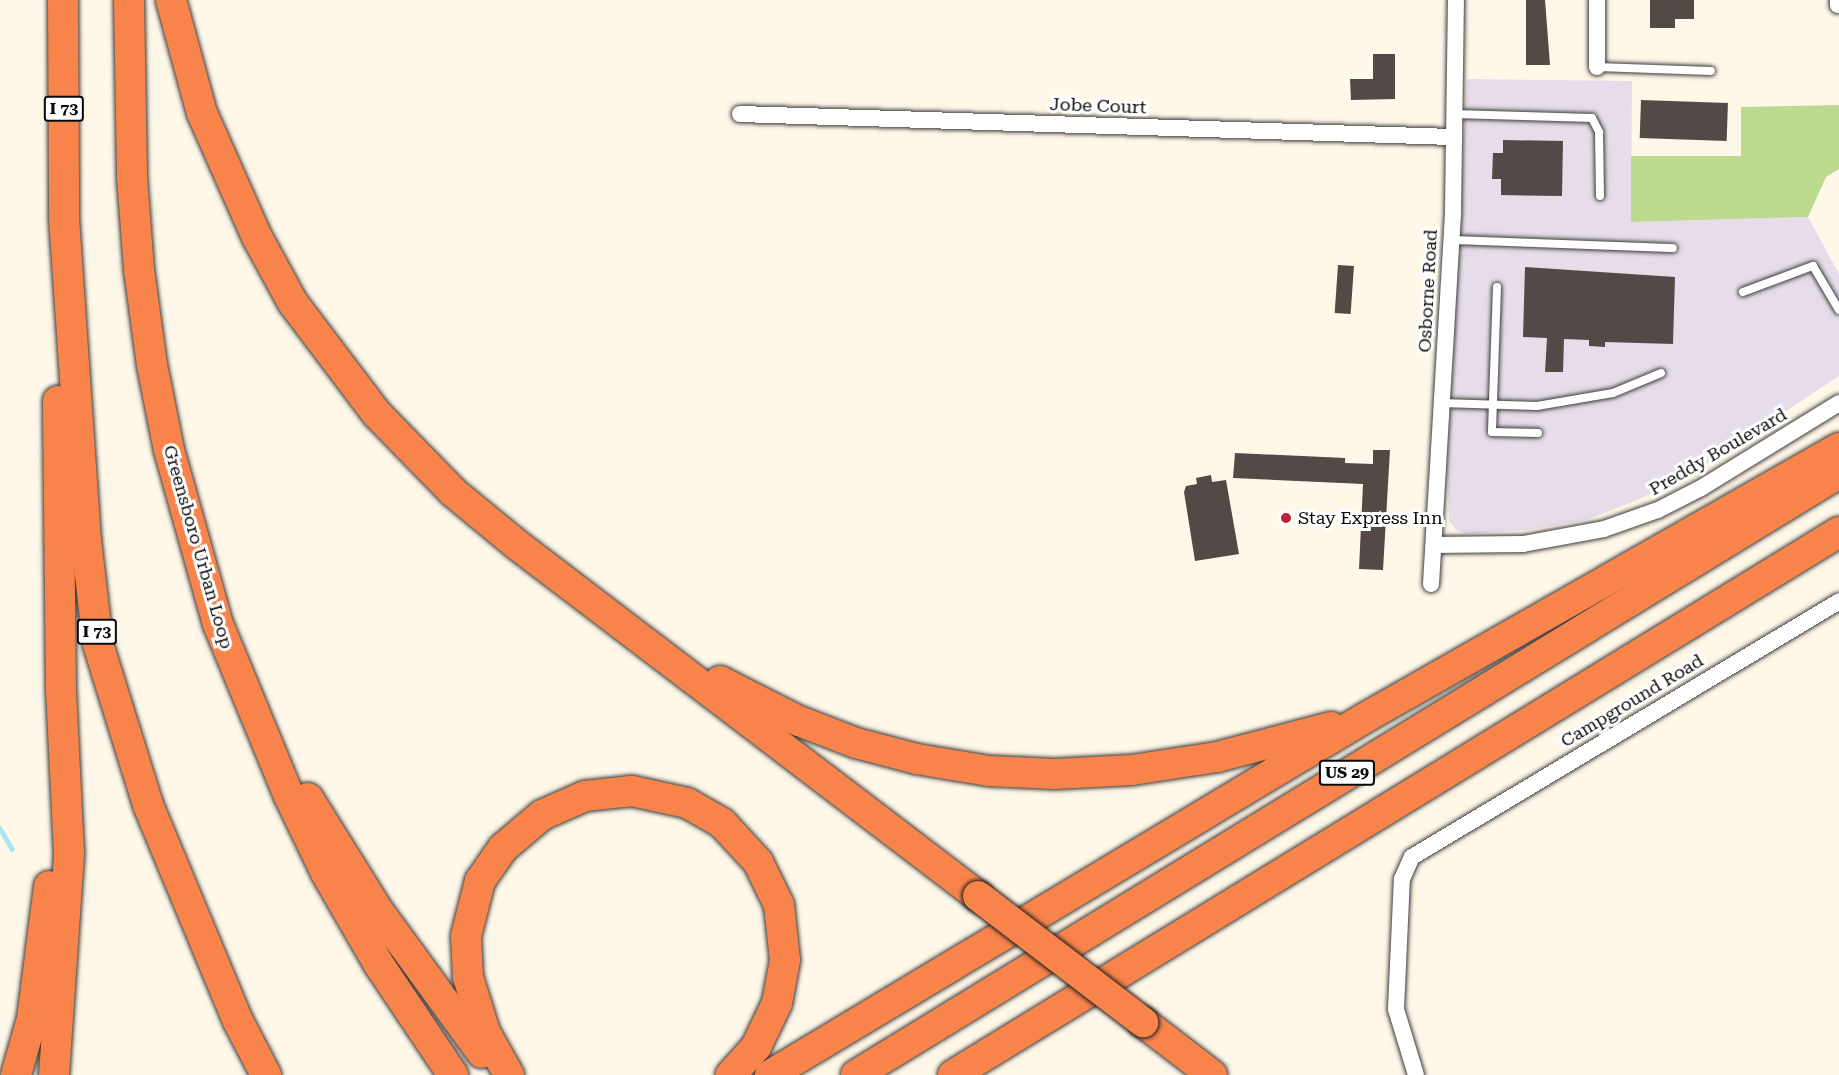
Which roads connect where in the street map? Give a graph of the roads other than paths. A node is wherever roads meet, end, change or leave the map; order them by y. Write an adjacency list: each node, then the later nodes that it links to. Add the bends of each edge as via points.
1 (63, 0): 12 (highway, I 73)
2 (129, 0): 31 (highway, Greensboro Urban Loop, via 132,177 152,365 194,544 218,624)
3 (171, 0): 29 (highway, via 202,113 222,163 293,303 341,370 377,414 453,492)
4 (1456, 0): 9 (street, Osborne Road)
5 (1597, 0): 6 (street)
6 (1597, 67): 7 (lane)
7 (1711, 71)
8 (740, 114): 10 (street, Jobe Court)
9 (1454, 114): 10 (street, Osborne Road); 11 (lane, via 1592,118 1599,132)
10 (1454, 137): 13 (street, Osborne Road)
11 (1600, 196)
12 (64, 218): 30 (highway, via 57,313); 35 (highway, I 73, via 86,540 98,644 148,805 238,1021)
13 (1451, 240): 14 (lane); 19 (street, Osborne Road)
14 (1673, 248)
15 (1497, 286): 21 (lane)
16 (1743, 292): 17 (lane, via 1810,266)
17 (1839, 310)
18 (1661, 373): 21 (lane, via 1613,393 1537,406)
19 (1441, 403): 21 (lane); 26 (street, Osborne Road)
20 (1839, 404): 26 (street, Preddy Boulevard, via 1701,488 1658,510 1604,529 1523,544)
21 (1492, 406): 22 (lane, via 1492,432)
22 (1538, 433)
23 (1839, 448): 32 (highway)
24 (1839, 473): 41 (highway, US 29)
25 (1839, 532): 42 (highway, US 29)
26 (1434, 545): 27 (street, Osborne Road)
27 (1431, 584)
28 (1839, 601): 44 (street, Campground Road, via 1412,857 1402,879 1396,1009)
29 (618, 623): 32 (highway, via 660,641 747,697 799,721 856,743 917,759 989,771 1054,774 1132,770 1217,757); 43 (highway, bridge)
30 (61, 691): 33 (highway, via 50,880 32,1019); 34 (highway, via 69,853)
31 (247, 699): 36 (highway, Greensboro Urban Loop, via 326,873 378,963); 37 (highway, via 377,909)
32 (1363, 719): 40 (highway)
33 (16, 1075)
34 (54, 1075)
35 (266, 1075)
36 (453, 1075)
37 (497, 1075)
38 (510, 1075): 39 (highway, via 484,1032 468,976 466,936 480,881 503,848 542,815 585,796 632,791 678,800 722,823 758,862 779,905 785,960 777,1003 756,1047)
39 (731, 1075)
40 (770, 1075)
41 (856, 1075)
42 (953, 1075)
43 (1212, 1075)
44 (1416, 1075)

